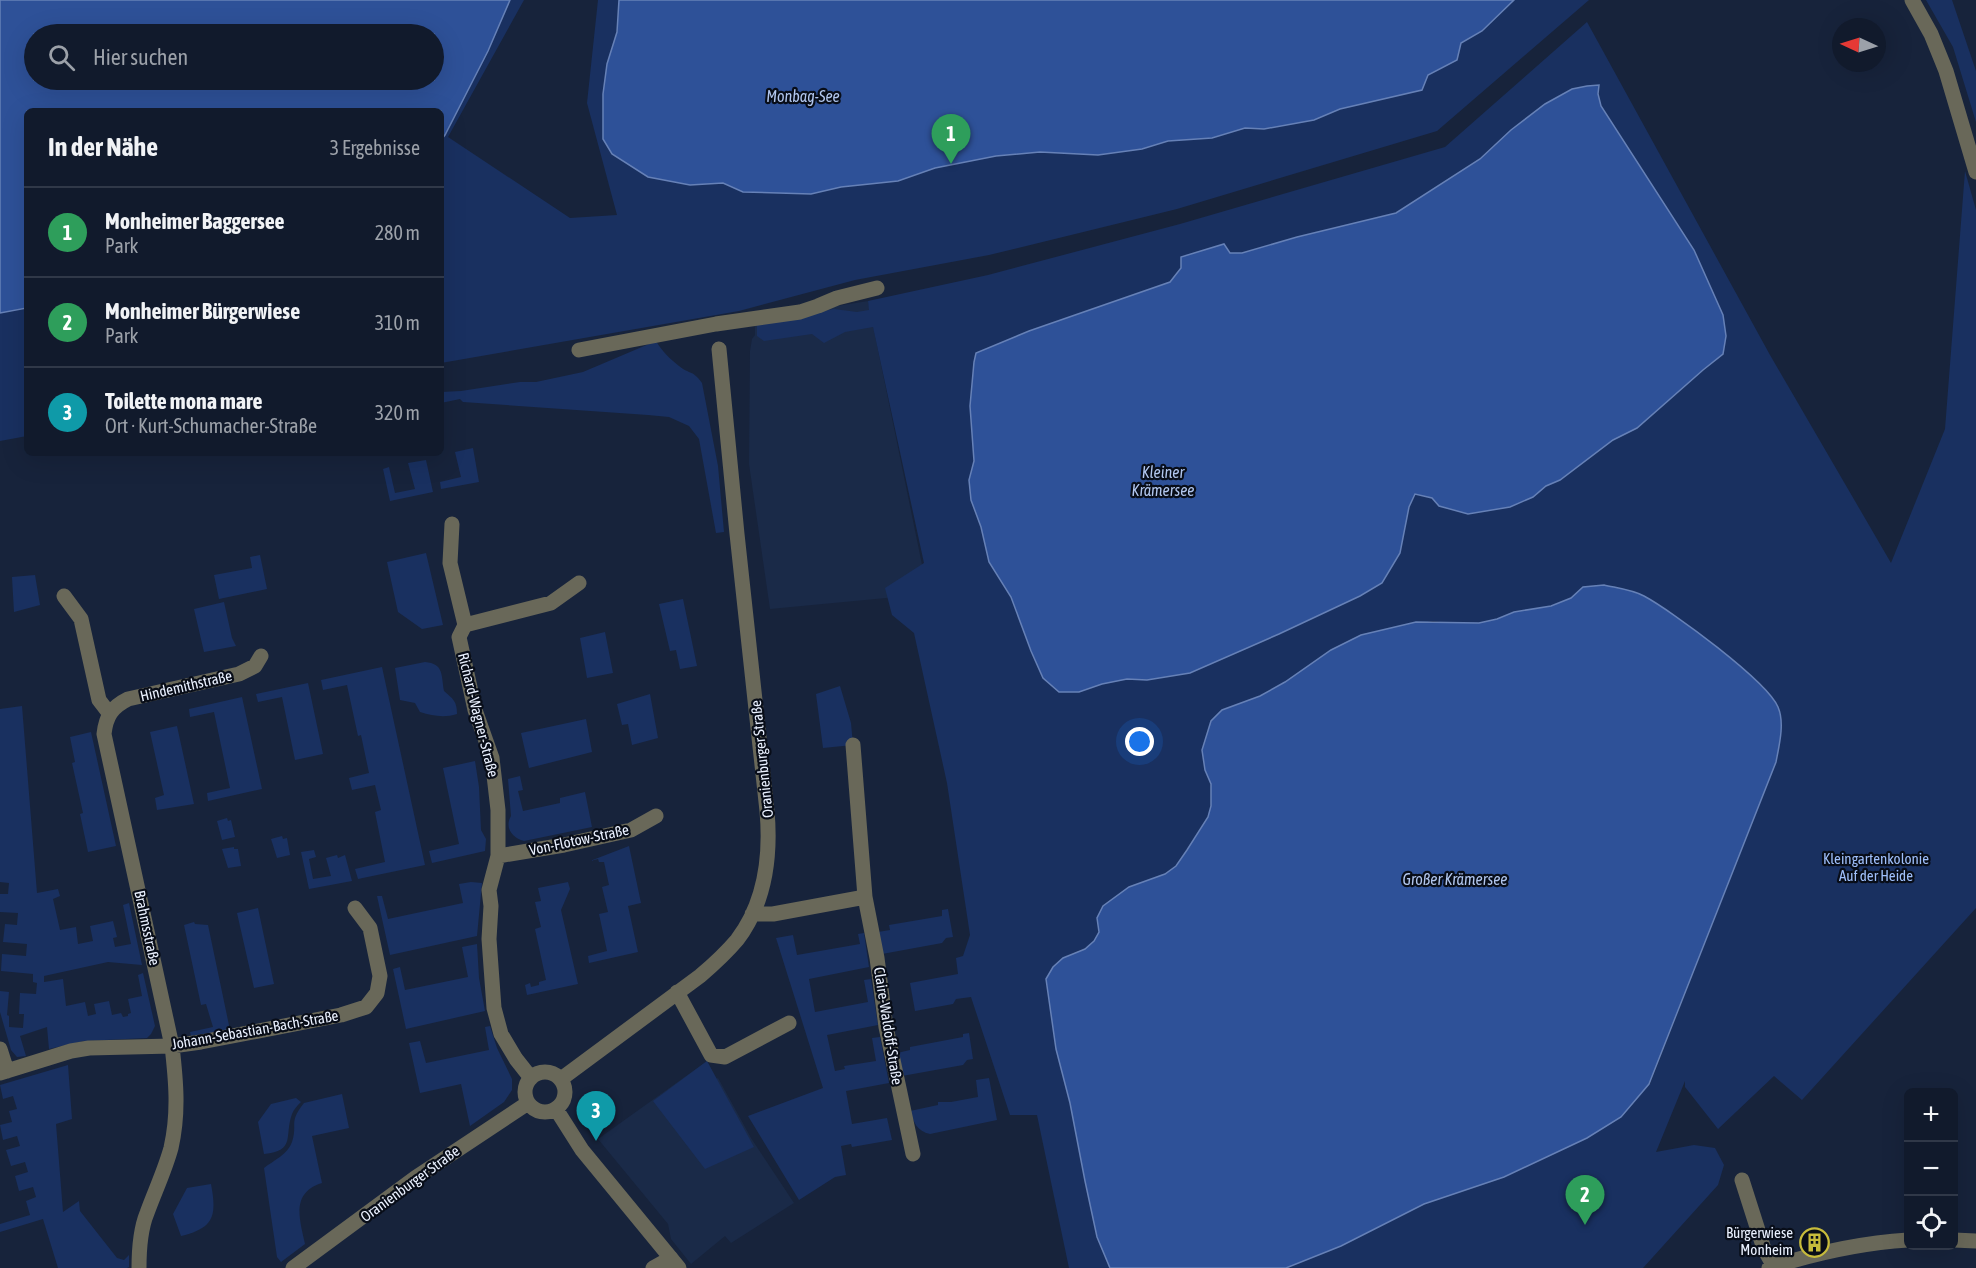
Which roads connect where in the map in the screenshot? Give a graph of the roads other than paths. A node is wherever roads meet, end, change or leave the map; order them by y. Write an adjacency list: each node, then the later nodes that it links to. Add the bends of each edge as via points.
1 (1912, 0): 2 (street, via 1946,70)
2 (1976, 172)
3 (877, 288): 5 (street, via 800,312)
4 (719, 349): 17 (street, Oranienburger Straße, via 769,830 766,868)
5 (579, 350)
6 (452, 524): 9 (street, Richard-Wagner-Straße, via 450,563)
7 (579, 583): 9 (street, via 551,603)
8 (64, 596): 11 (street, via 81,619 99,700)
9 (465, 625): 14 (street, Richard-Wagner-Straße, via 459,637 475,710 492,758)
10 (261, 656): 11 (street, Hindemithstraße, via 255,666 239,674 128,699)
11 (109, 713): 20 (street, Brahmsstraße, via 104,734)
12 (853, 745): 15 (street, Claire-Waldoff-Straße)
13 (656, 816): 14 (street, Von-Flotow-Straße, via 631,830)
14 (498, 856): 23 (street, Richard-Wagner-Straße, via 489,890 494,1008 501,1034)
15 (865, 897): 17 (street, via 773,914); 27 (street, Claire-Waldoff-Straße, via 886,1027)
16 (355, 908): 20 (street, Johann-Sebastian-Bach-Straße, via 370,928 380,976 377,993 366,1007)
17 (752, 914): 18 (street, Oranienburger Straße, via 721,957)
18 (677, 992): 19 (street, via 711,1054 725,1057); 24 (street, Oranienburger Straße)
19 (789, 1023)
20 (172, 1046): 22 (street, Johann-Sebastian-Bach-Straße, via 89,1048); 34 (street, Brahmsstraße, via 177,1087 175,1128 146,1215)
21 (0, 1049): 22 (street)
22 (3, 1072)
23 (531, 1078): 24 (street, via 546,1072); 25 (street, via 525,1093)
24 (561, 1079): 26 (street, via 566,1092)
25 (528, 1103): 26 (street, via 541,1112); 35 (street, Oranienburger Straße)
26 (556, 1109): 32 (street, via 582,1150)
27 (913, 1154)
28 (1742, 1180): 33 (street)
29 (1904, 1240): 33 (street, via 1832,1250)
30 (1958, 1240): 31 (street)
31 (1976, 1241)
32 (675, 1263): 36 (street)
33 (1773, 1267)
34 (139, 1268)
35 (292, 1268)
36 (653, 1268)

